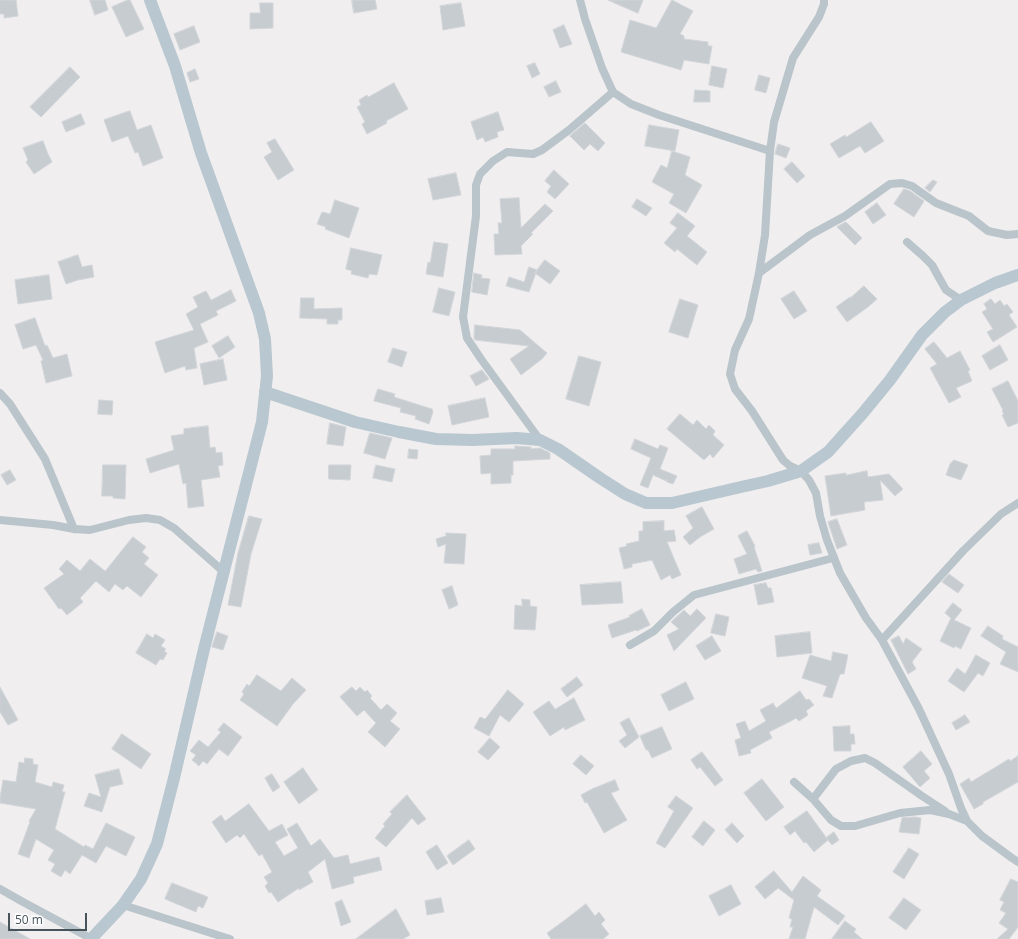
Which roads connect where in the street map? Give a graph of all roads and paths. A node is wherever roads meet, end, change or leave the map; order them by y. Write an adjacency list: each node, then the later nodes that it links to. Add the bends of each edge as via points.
1 (150, 0): 11 (main road, via 259,313 265,339)
2 (580, 0): 4 (street, via 602,68)
3 (824, 0): 5 (street, via 819,17 792,58 774,122)
4 (613, 92): 5 (street, via 631,104 659,115); 13 (street, via 542,150 533,154 507,152 493,161 480,174 476,185 476,216 463,317 466,338)
5 (770, 150): 8 (street, via 765,235)
6 (1018, 234): 8 (street, via 1007,235 988,231 969,216 936,204 912,186 902,183 890,184 845,216 810,235)
7 (907, 242): 10 (street, via 932,265 946,290)
8 (759, 273): 14 (street, via 749,319 735,350 730,374 735,388 782,460)
9 (1018, 275): 10 (main road)
10 (960, 300): 14 (main road, via 944,312 922,335 885,386 828,452)
11 (265, 392): 13 (main road, via 355,422 436,439); 19 (main road, via 262,422)
12 (0, 393): 17 (street, via 10,404 45,459)
13 (540, 440): 14 (main road, via 558,449 625,494 646,503 672,503)
14 (801, 471): 18 (street, via 810,480 816,492 826,540)
15 (1018, 503): 20 (street, via 1001,514 963,551)
16 (0, 520): 17 (street, via 53,525)
17 (74, 530): 19 (street, via 90,530 146,518 160,520 174,528)
18 (833, 558): 20 (street, via 866,618); 21 (street, via 694,595 654,631)
19 (224, 572): 28 (main road, via 157,844 141,879)
20 (882, 640): 25 (street, via 919,709)
21 (630, 645)
22 (794, 782): 23 (street)
23 (813, 799): 24 (street, via 831,820 841,826 855,826 900,813 930,810); 24 (street, via 836,769 851,761 865,758)
24 (949, 814): 25 (street)
25 (967, 821): 26 (street, via 982,836)
26 (1018, 862)
27 (0, 889): 29 (street)
28 (123, 906): 29 (main road); 30 (street)
29 (92, 939)
30 (230, 939)

